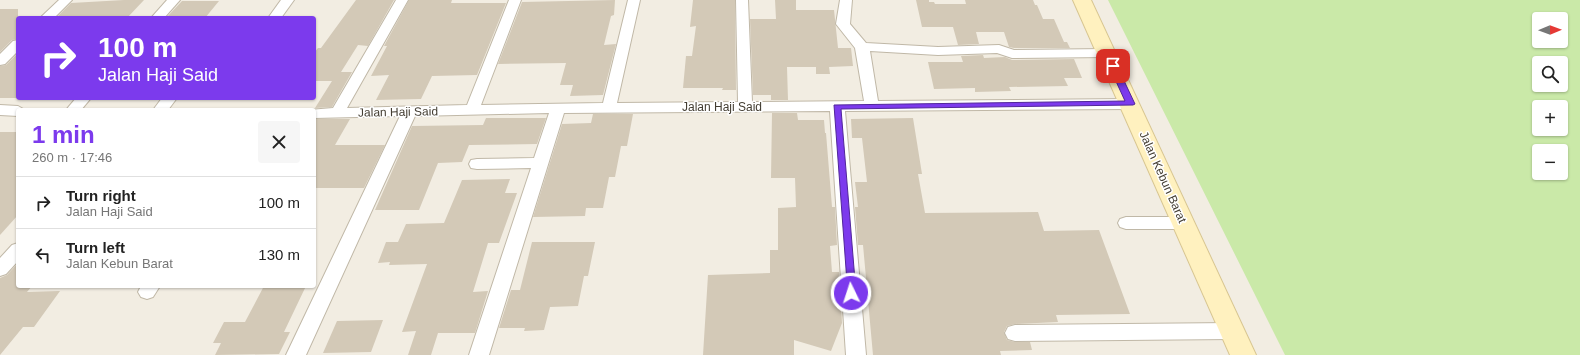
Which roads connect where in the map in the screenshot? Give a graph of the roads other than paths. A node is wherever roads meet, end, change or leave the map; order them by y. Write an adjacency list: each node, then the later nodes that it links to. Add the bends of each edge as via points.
1 (66, 0): 10 (street)
2 (174, 0): 11 (street)
3 (288, 0): 12 (street)
4 (402, 0): 32 (street)
5 (515, 0): 29 (street)
6 (634, 0): 26 (street)
7 (742, 0): 22 (street)
8 (846, 0): 14 (street, via 843,24)
9 (1082, 0): 15 (main road, Jalan Kebun Barat)
10 (48, 16)
11 (159, 16)
12 (276, 16)
13 (16, 46): 16 (street)
14 (862, 47): 15 (street, via 938,51 1000,48 1012,54); 21 (street)
15 (1107, 53): 19 (main road, Jalan Kebun Barat)
16 (0, 61)
17 (82, 100): 23 (street)
18 (168, 100): 24 (street)
19 (1130, 104): 21 (street, Jalan Haji Said); 35 (main road, Jalan Kebun Barat)
20 (837, 106): 21 (street, Jalan Haji Said); 22 (street, Jalan Haji Said); 43 (street)
21 (872, 106)
22 (745, 107): 26 (street, Jalan Haji Said)
23 (75, 108)
24 (162, 108)
25 (558, 108): 26 (street, Jalan Haji Said); 29 (street, Jalan Haji Said); 33 (street)
26 (609, 108)
27 (0, 110): 28 (street)
28 (16, 110)
29 (472, 110): 30 (street, Jalan Haji Said)
30 (409, 112): 32 (street, Jalan Haji Said); 41 (street)
31 (316, 113): 32 (street, Jalan Haji Said)
32 (337, 113)
33 (540, 163): 34 (street); 42 (street)
34 (477, 164)
35 (1182, 223): 36 (street); 39 (main road, Jalan Kebun Barat)
36 (1126, 224)
37 (16, 252): 38 (street)
38 (0, 269)
39 (1232, 331): 40 (street); 44 (main road, Jalan Kebun Barat)
40 (1015, 333)
41 (296, 355)
42 (479, 355)
43 (856, 355)
44 (1242, 355)

